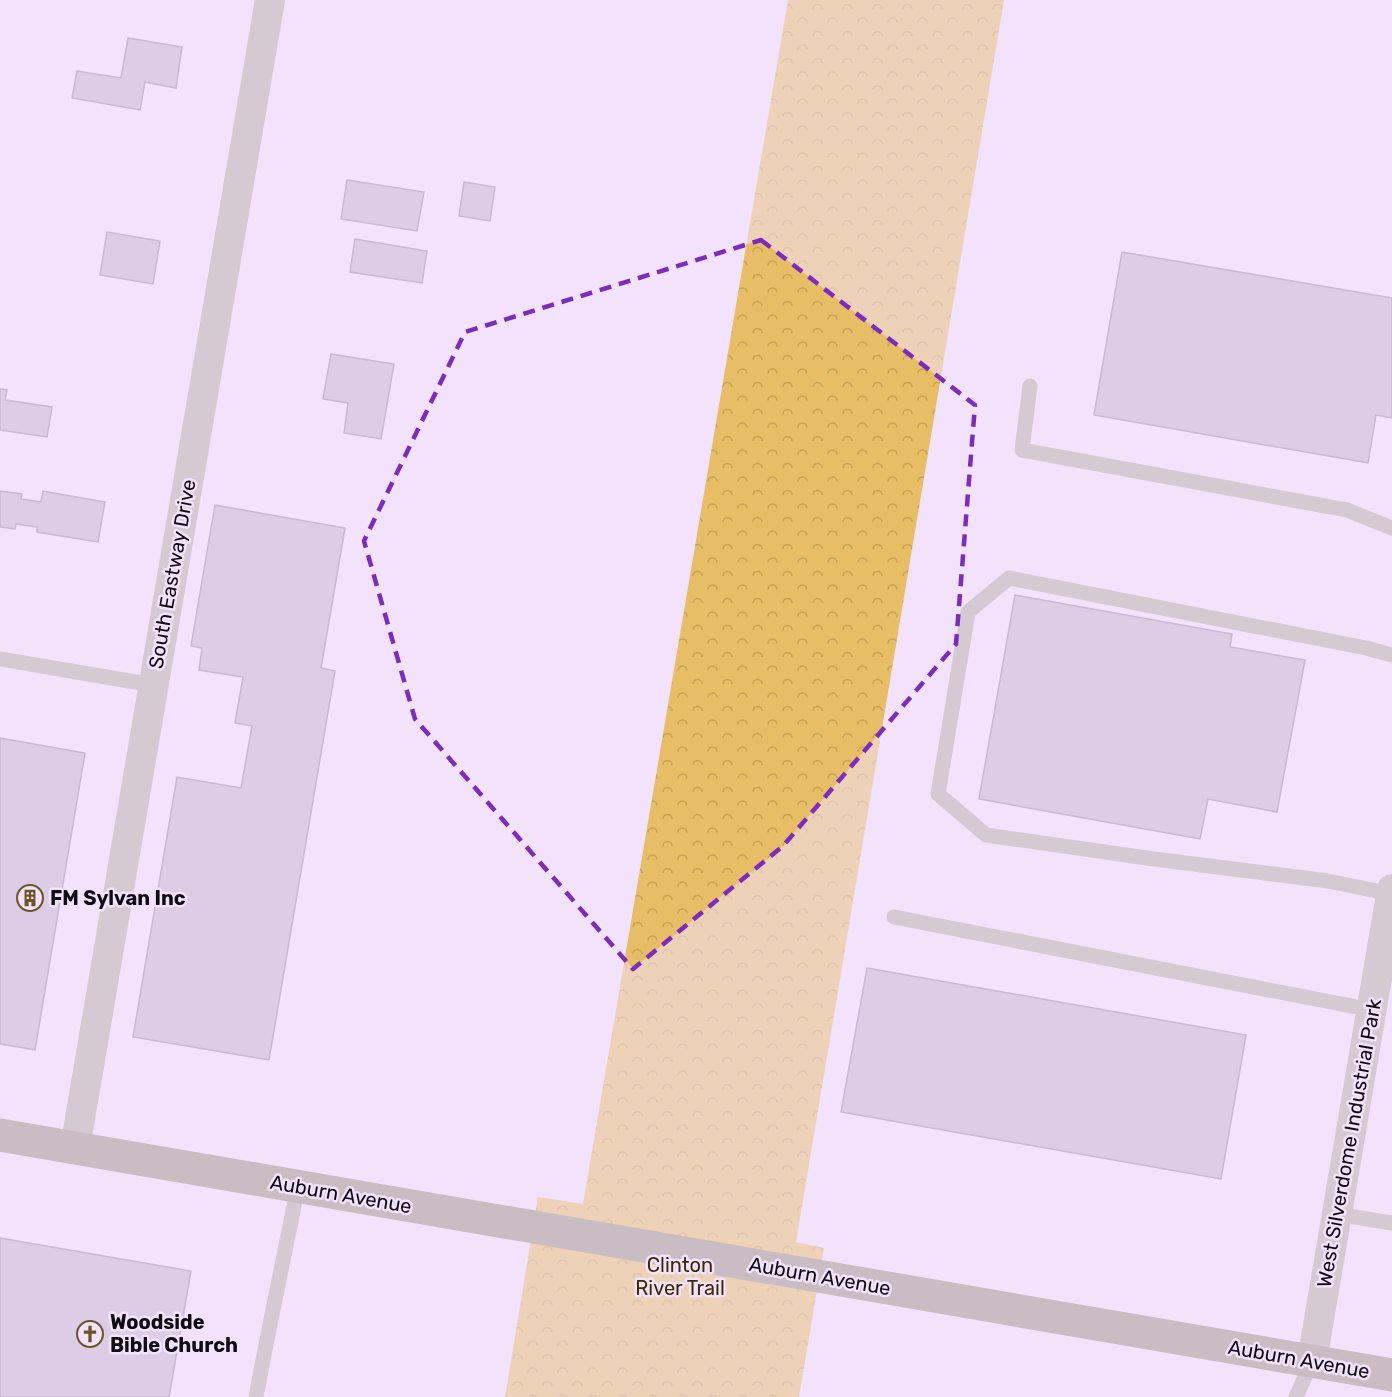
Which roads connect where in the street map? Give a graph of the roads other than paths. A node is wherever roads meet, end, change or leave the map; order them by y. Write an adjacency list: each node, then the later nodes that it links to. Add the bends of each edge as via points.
1 (270, 0): 6 (street, South Eastway Drive)
2 (1030, 386): 3 (lane, via 1022,450 1347,510)
3 (1392, 528)
4 (1392, 655): 8 (lane, via 1009,578 968,612 938,794 986,835 1328,881)
5 (0, 659): 6 (lane)
6 (153, 685): 12 (street, South Eastway Drive)
7 (1392, 889): 8 (street, West Silverdome Industrial Park)
8 (1391, 894): 10 (street, West Silverdome Industrial Park)
9 (894, 916): 10 (lane)
10 (1372, 1011): 14 (street, West Silverdome Industrial Park)
11 (0, 1135): 12 (main road, Auburn Avenue)
12 (75, 1148): 13 (main road, Auburn Avenue)
13 (298, 1186): 16 (main road, Auburn Avenue); 18 (lane)
14 (1337, 1214): 15 (lane); 16 (street, West Silverdome Industrial Park)
15 (1392, 1223)
16 (1312, 1361): 17 (main road, Auburn Avenue); 19 (lane)
17 (1392, 1375)
18 (256, 1397)
19 (1296, 1397)

